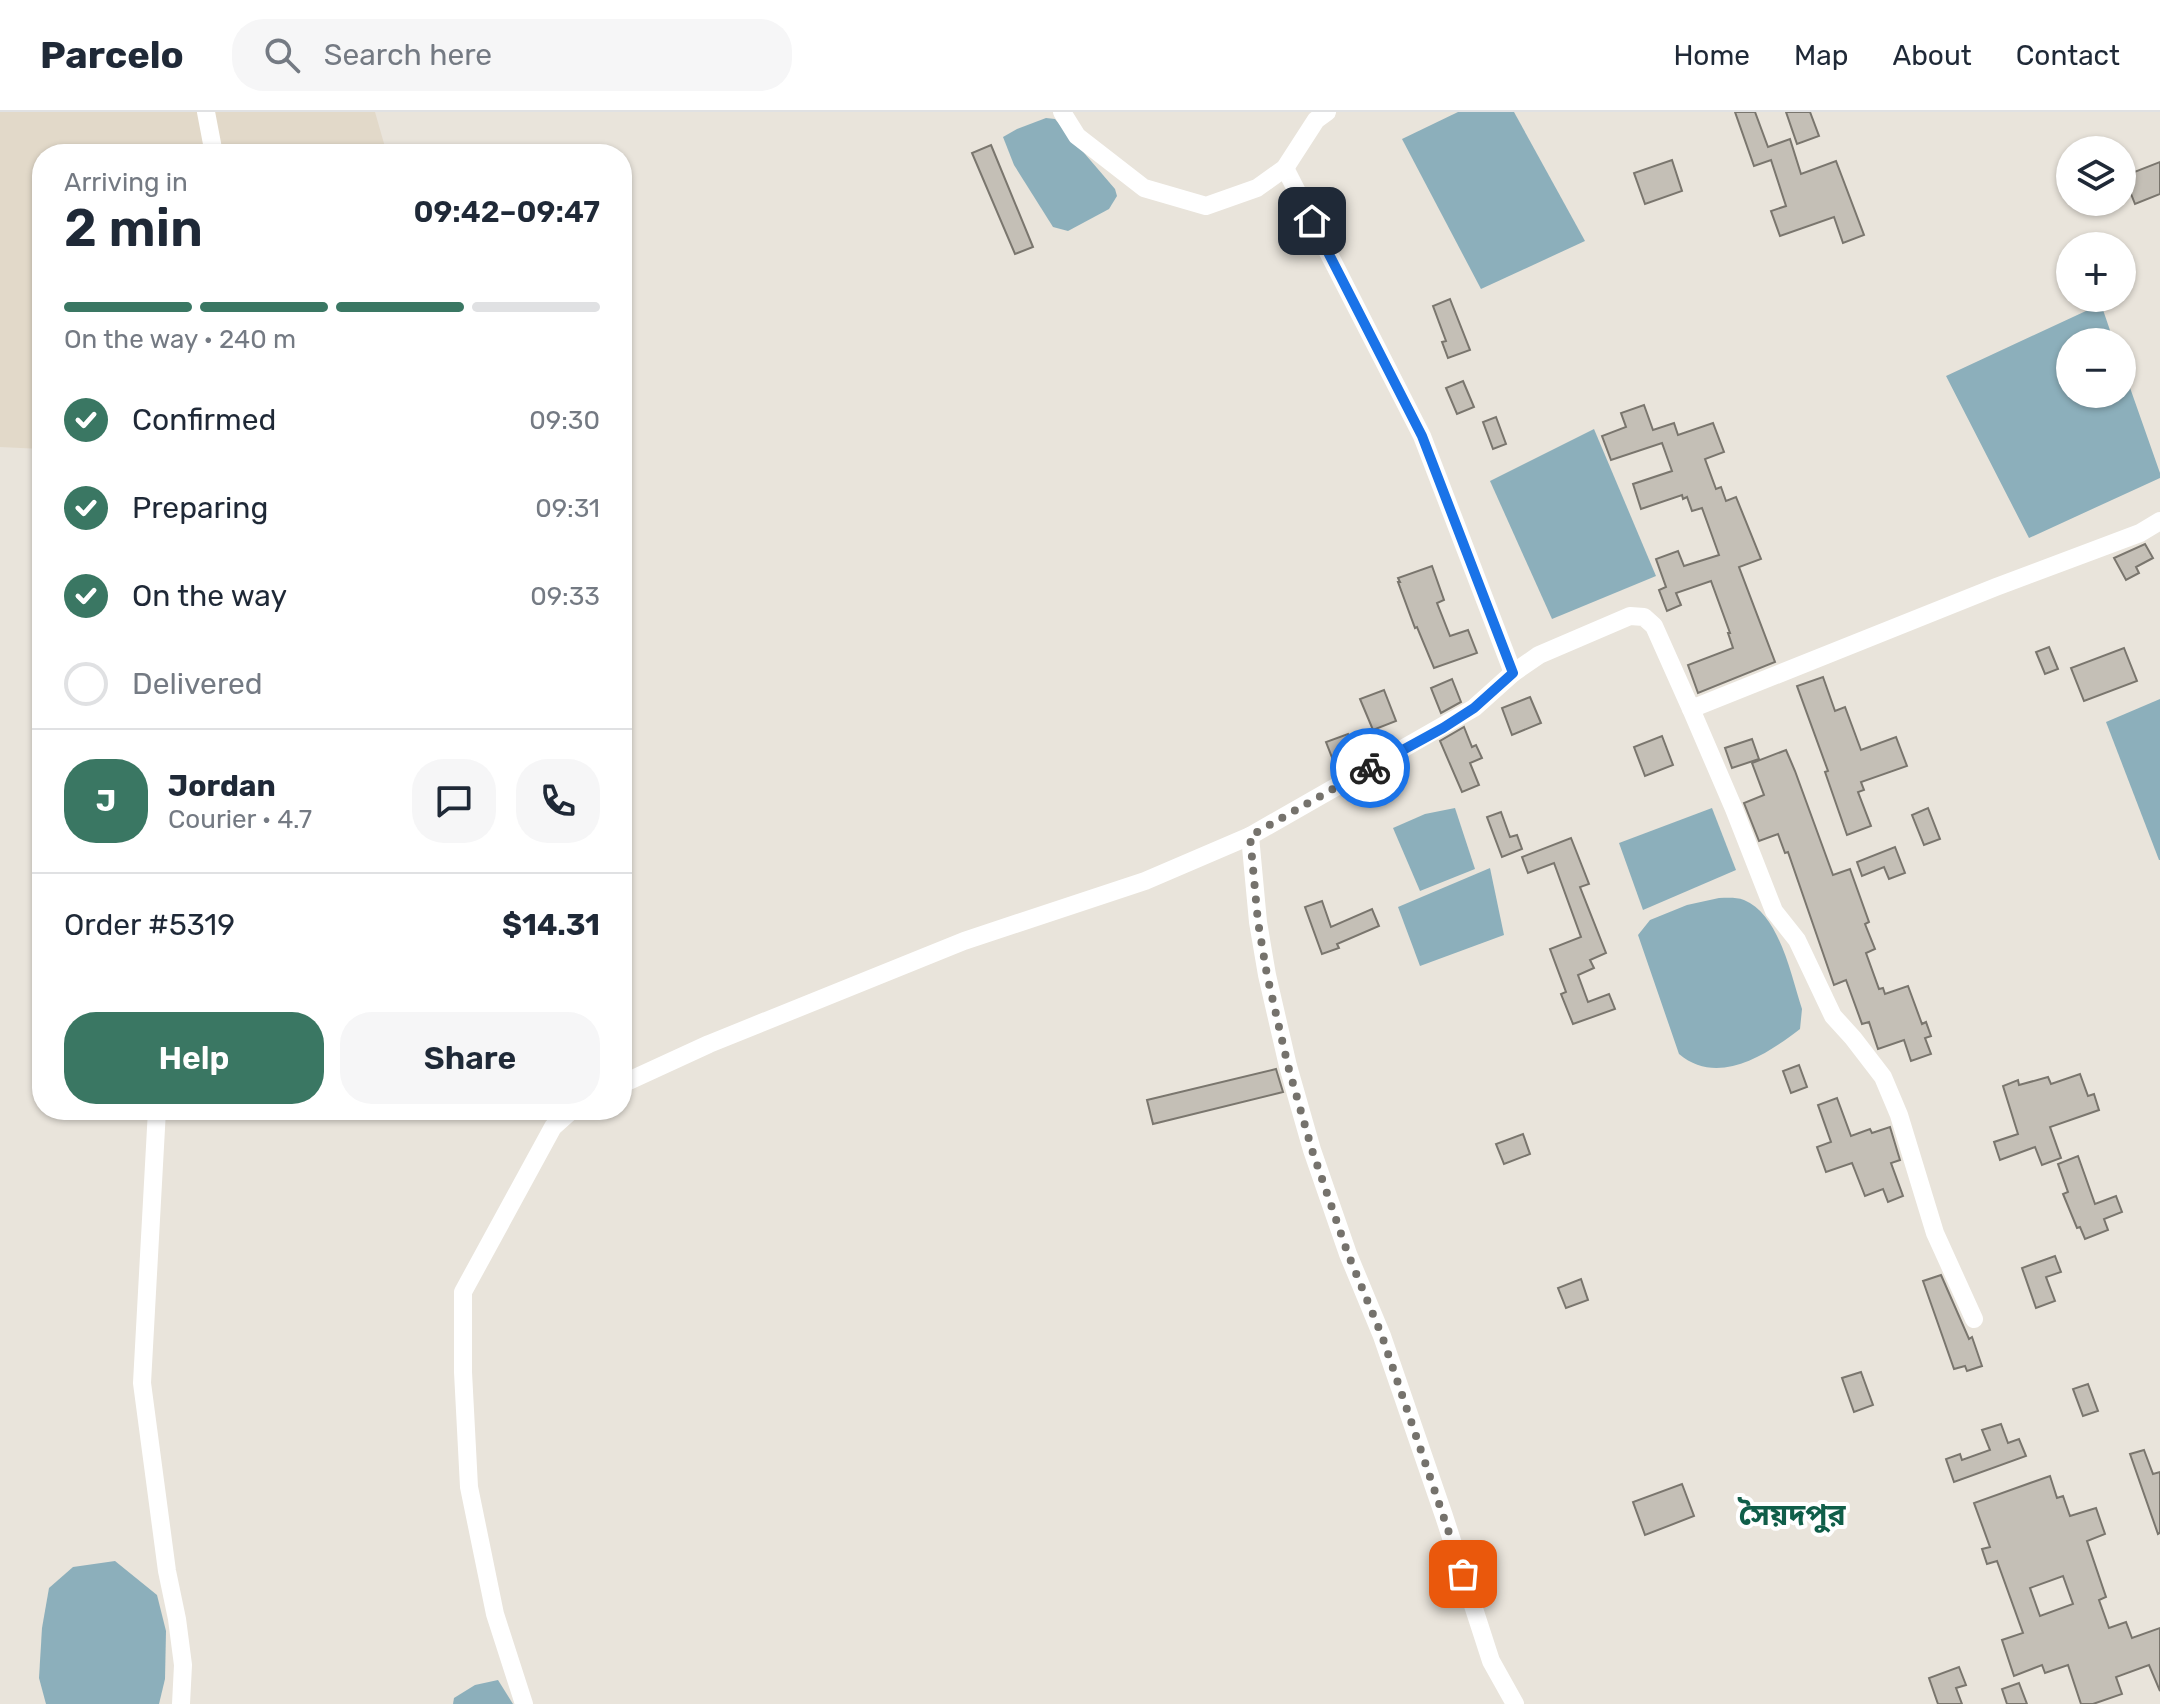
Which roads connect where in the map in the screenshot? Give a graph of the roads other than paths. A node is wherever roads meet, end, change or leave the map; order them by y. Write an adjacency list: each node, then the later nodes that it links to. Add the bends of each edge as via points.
1 (206, 112): 4 (street)
2 (1062, 112): 5 (street, via 1077,136 1144,188 1206,206 1257,188)
3 (1327, 112): 5 (street)
4 (212, 144)
5 (1285, 168): 7 (street, via 1422,436)
6 (2160, 521): 8 (street)
7 (1513, 673): 8 (street, via 1539,655 1630,616 1644,617 1654,626); 9 (street, via 1443,728)
8 (1691, 709): 13 (street, via 1774,911 1797,940 1833,1016 1883,1077 1935,1233)
9 (1250, 836): 10 (street, via 1145,881 950,946); 16 (street, via 1267,975 1312,1150 1382,1336 1491,1661)
10 (632, 1079)
11 (156, 1120): 14 (street, via 142,1383 183,1665)
12 (561, 1120): 15 (street, via 463,1292 469,1487 495,1614)
13 (1974, 1319)
14 (181, 1704)
15 (524, 1704)
16 (1515, 1704)

